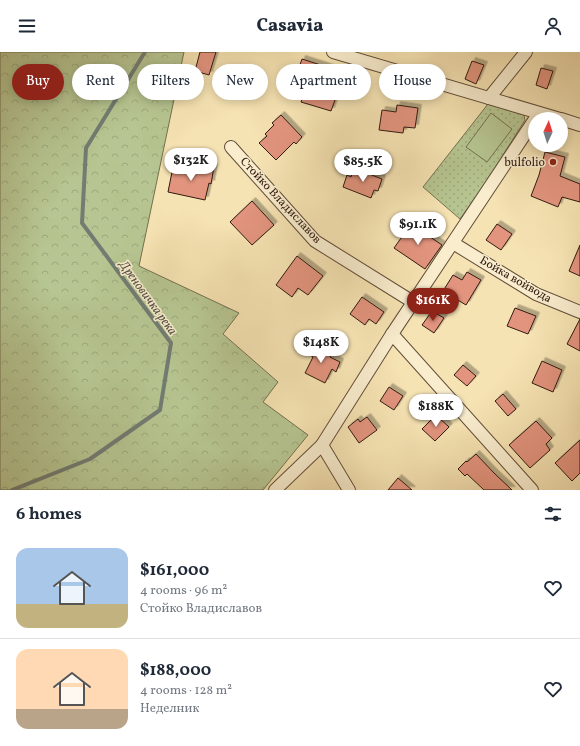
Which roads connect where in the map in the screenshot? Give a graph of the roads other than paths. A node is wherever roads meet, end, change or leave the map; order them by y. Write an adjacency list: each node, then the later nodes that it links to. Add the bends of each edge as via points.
1 (333, 52): 3 (street)
2 (526, 52): 3 (street)
3 (489, 98): 4 (street)
4 (528, 113)
5 (568, 121): 6 (street)
6 (580, 125)
7 (528, 130): 9 (street)
8 (231, 147): 10 (street, Стойко Владиславов, via 315,241)
9 (453, 242): 10 (street); 11 (street, Бойка войвода, via 536,294)
10 (413, 302): 12 (street)
11 (580, 312)
12 (392, 334): 13 (street); 16 (street)
13 (322, 445): 14 (street); 15 (street)
14 (275, 490)
15 (348, 490)
16 (532, 490)

